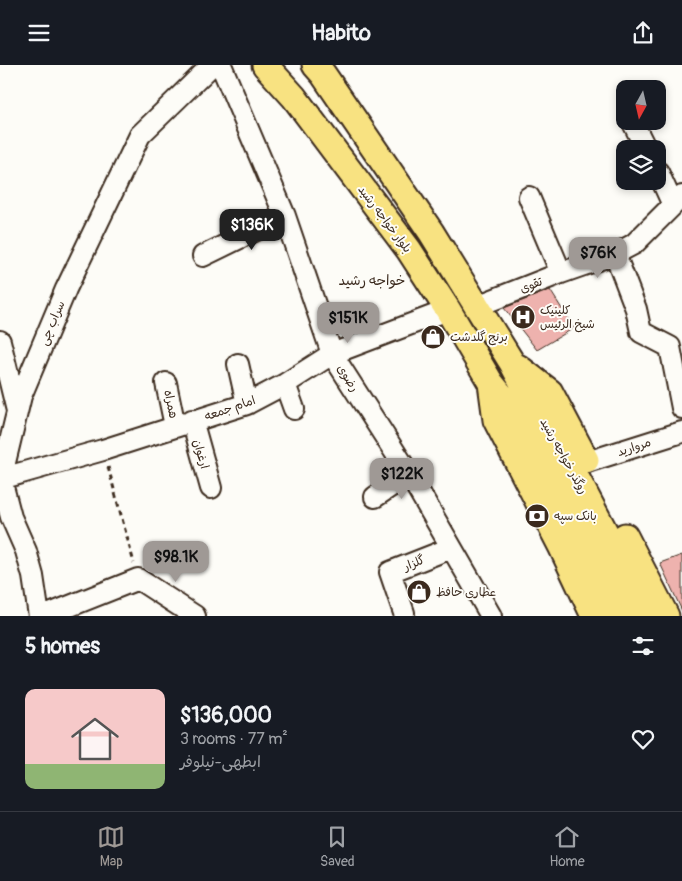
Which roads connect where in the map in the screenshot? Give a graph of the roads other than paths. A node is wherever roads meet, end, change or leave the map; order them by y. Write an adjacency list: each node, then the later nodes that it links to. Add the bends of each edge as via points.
1 (212, 65): 25 (street, سراب چی, via 140,135 66,289)
2 (222, 65): 8 (street, رضوی)
3 (264, 65): 13 (main road, بلوار خواجه رشید, via 294,97 409,250)
4 (315, 65): 12 (main road, via 431,232)
5 (666, 183): 7 (street)
6 (529, 197): 11 (street)
7 (678, 200): 9 (street, تقوی, via 634,244)
8 (285, 215): 10 (street); 16 (street, رضوی)
9 (616, 254): 11 (street, تقوی); 15 (street, via 641,332)
10 (203, 256)
11 (561, 273): 12 (street, تقوی)
12 (477, 306): 17 (main road)
13 (448, 310): 16 (street, امام جمعه); 20 (main road, بلوار خواجه رشید)
14 (0, 341): 25 (street)
15 (676, 346): 23 (street)
16 (332, 354): 21 (street, امام جمعه); 30 (street, رضوی)
17 (512, 363): 26 (main road); 29 (main road, via 550,392)
18 (238, 364): 22 (street)
19 (166, 383): 27 (street, همراه)
20 (491, 383): 26 (main road); 40 (main road, via 496,420)
21 (285, 384): 22 (street, امام جمعه); 24 (street)
22 (247, 404): 27 (street, امام جمعه)
23 (682, 408)
24 (294, 409)
25 (17, 411): 31 (street, سراب چی)
26 (527, 411): 41 (main road, روگذر خواجه رشید); 42 (main road, روگذر خواجه رشید, via 566,458 613,547)
27 (184, 423): 31 (street, امام جمعه); 32 (street, ارغوان)
28 (682, 431): 29 (street, مروارید)
29 (587, 462): 43 (main road)
30 (409, 474): 33 (street); 34 (street, رضوی)
31 (0, 479): 36 (street, via 11,517 26,551)
32 (211, 488)
33 (375, 497)
34 (452, 548): 35 (street, گلزار, via 390,572); 39 (street, رضوی)
35 (404, 613)
36 (39, 616)
37 (45, 616): 38 (street, via 138,579)
38 (195, 616)
39 (491, 616)
40 (594, 616)
41 (619, 616)
42 (644, 616)
43 (666, 616)

